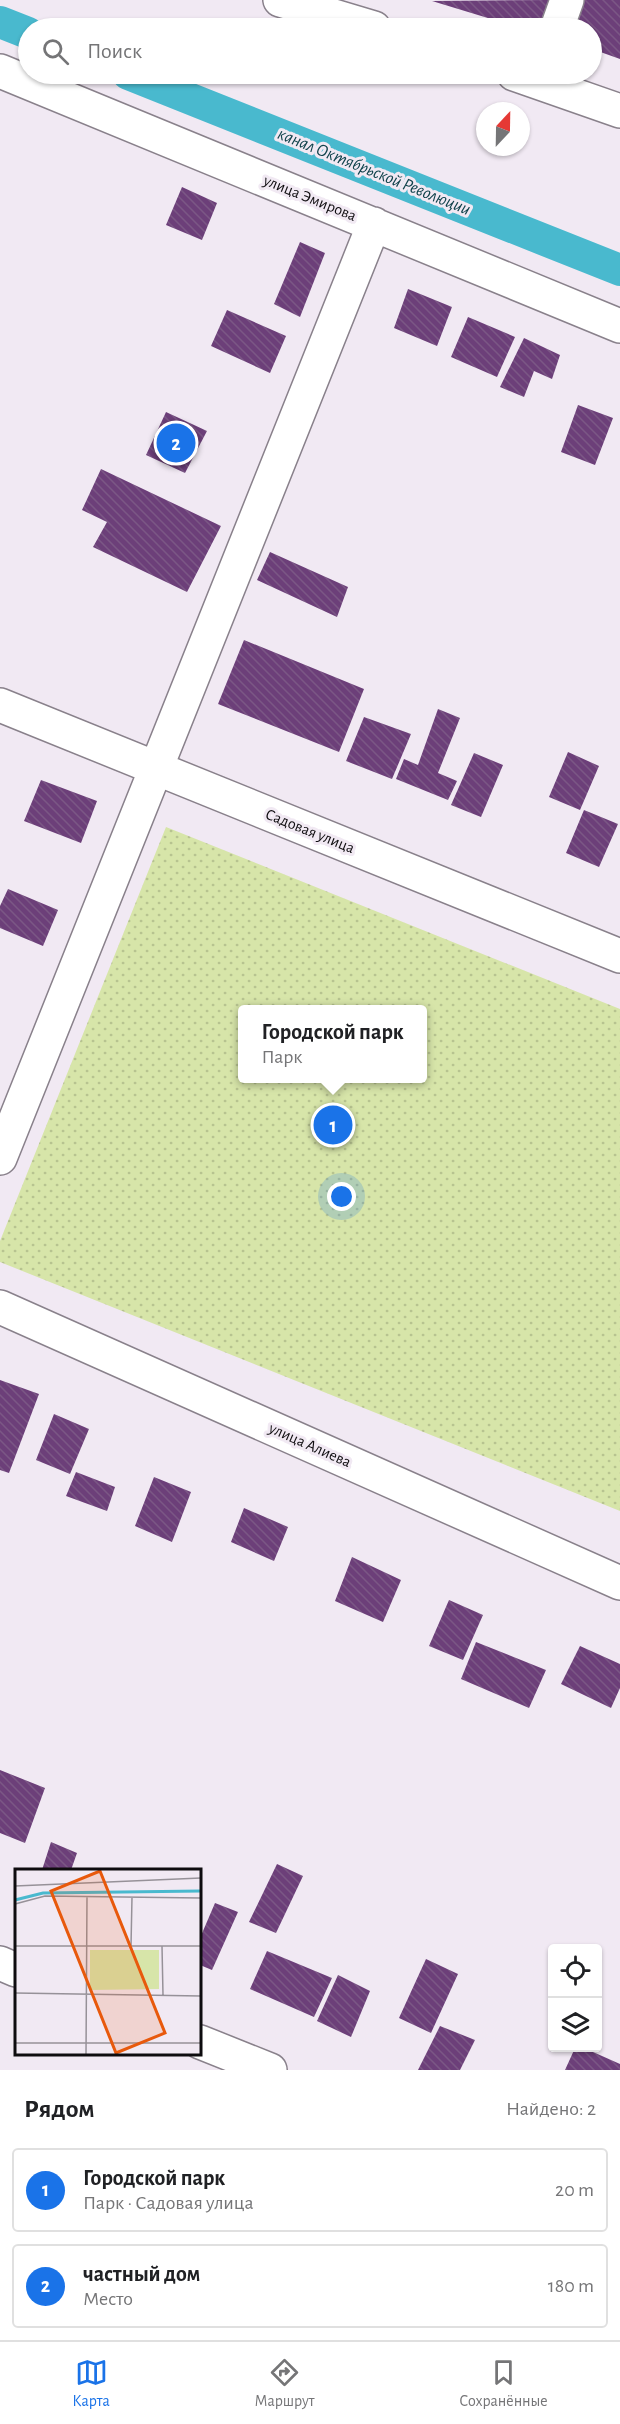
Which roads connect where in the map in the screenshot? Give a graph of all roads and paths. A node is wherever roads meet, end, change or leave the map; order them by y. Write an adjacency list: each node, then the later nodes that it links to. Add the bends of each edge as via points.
1 (280, 0): 3 (street)
2 (567, 0): 4 (street)
3 (341, 18)
4 (561, 18)
5 (0, 71): 6 (street, улица Эмирова)
6 (18, 78)
7 (32, 84): 10 (street, улица Эмирова)
8 (551, 84): 9 (street)
9 (620, 111)
10 (374, 225): 11 (street, улица Эмирова); 13 (street)
11 (620, 326)
12 (0, 705): 13 (street, Садовая улица)
13 (155, 769): 14 (street, Садовая улица); 15 (street)
14 (620, 956)
15 (0, 1158)
16 (0, 1307): 17 (street, улица Алиева)
17 (620, 1583)
18 (0, 1963): 19 (street)
19 (15, 1970)
20 (201, 2042): 21 (street)
21 (270, 2070)

